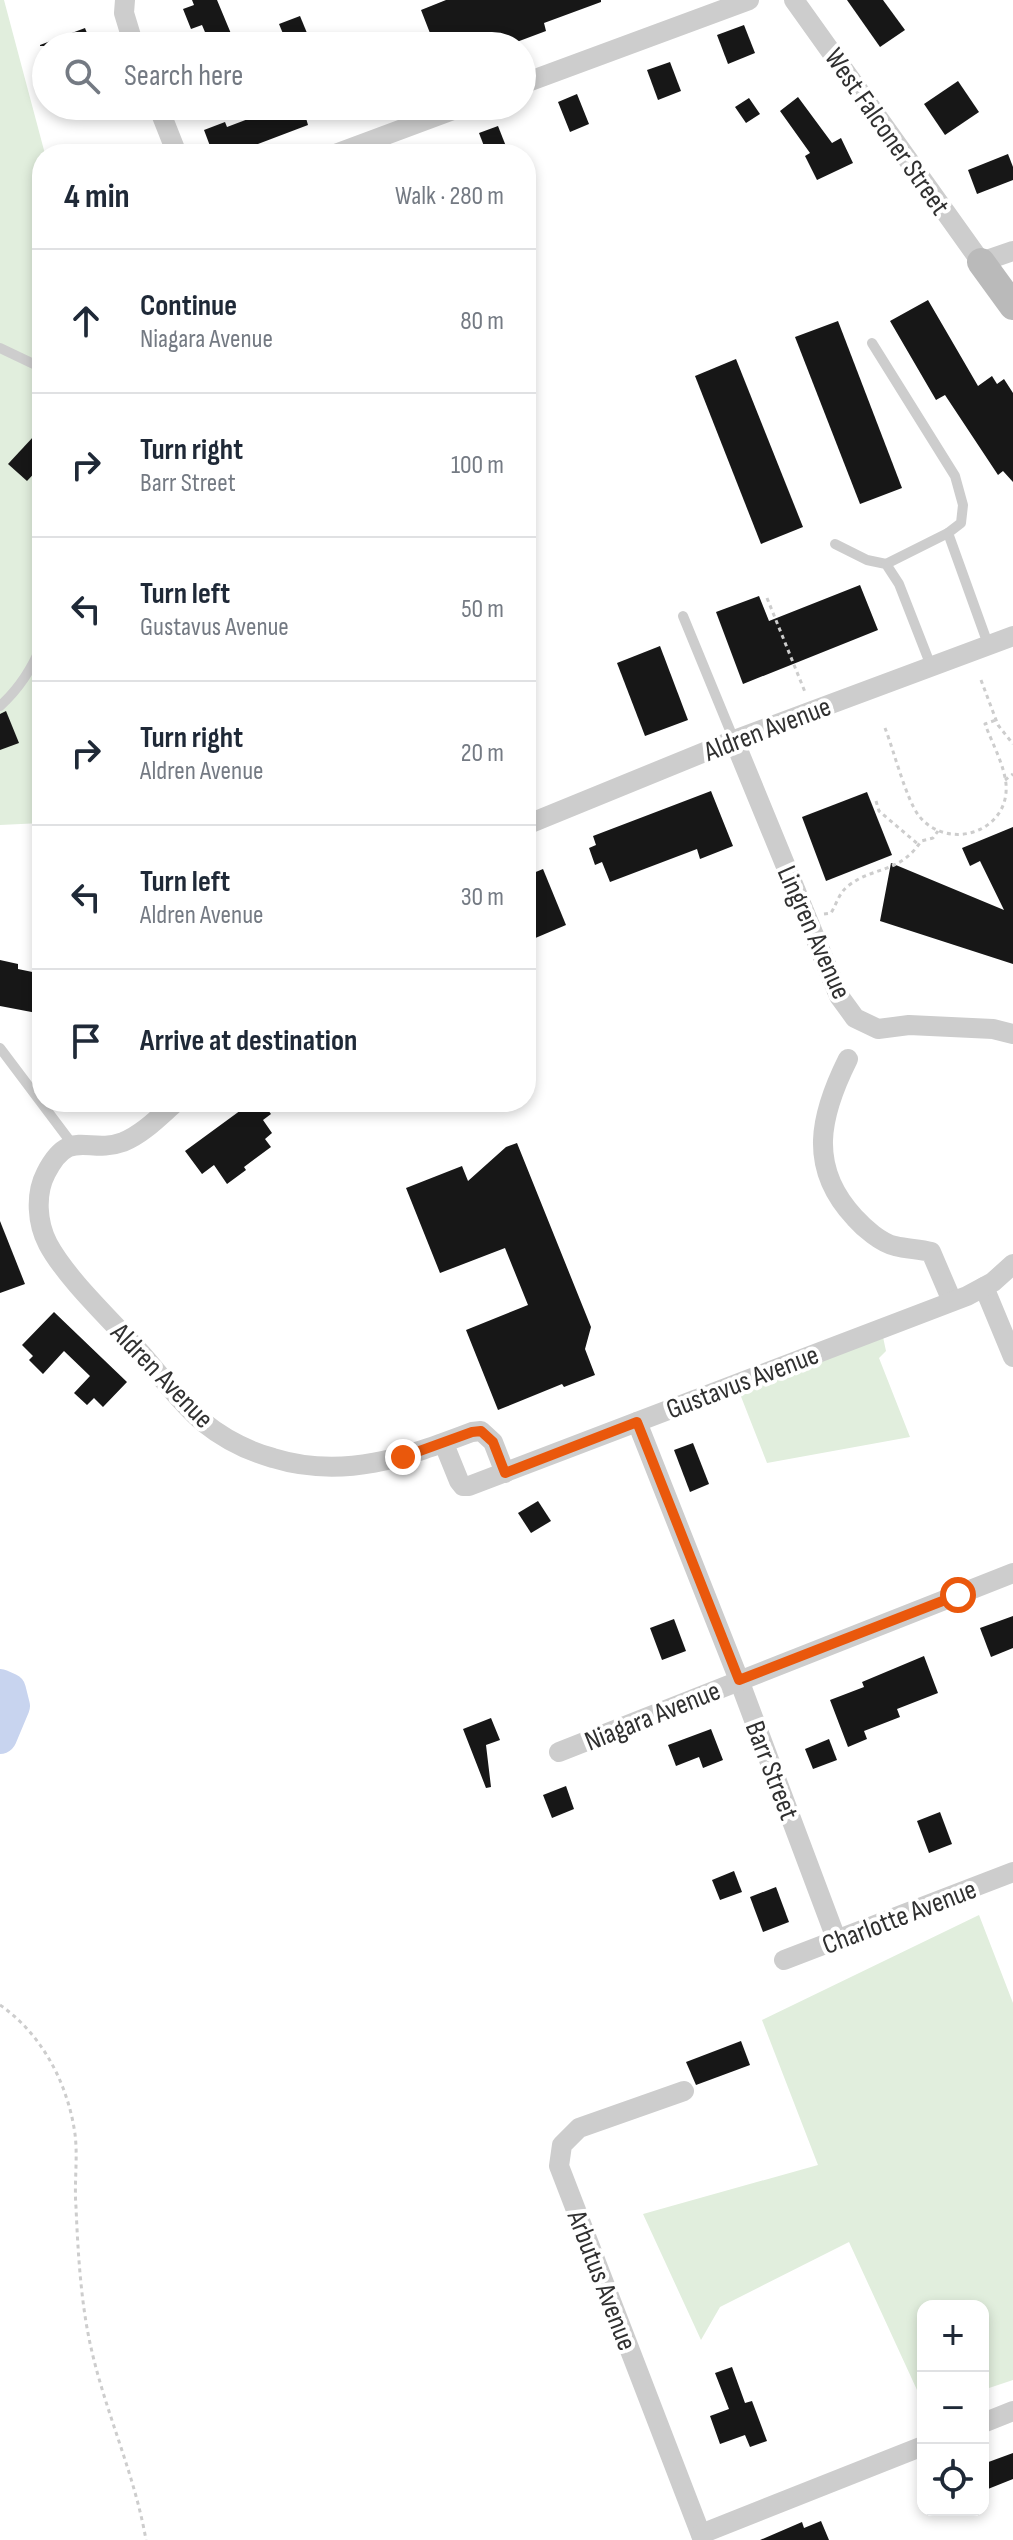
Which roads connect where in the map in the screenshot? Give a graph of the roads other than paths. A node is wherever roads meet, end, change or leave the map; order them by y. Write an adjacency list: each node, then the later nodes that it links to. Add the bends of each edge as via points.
1 (125, 0): 4 (street)
2 (749, 0): 5 (street)
3 (794, 0): 11 (street, West Falconer Street)
4 (130, 32)
5 (536, 79)
6 (164, 120): 8 (street)
7 (426, 120): 9 (street)
8 (173, 144)
9 (362, 144)
10 (1013, 251): 11 (street)
11 (981, 262): 12 (street)
12 (1013, 306)
13 (872, 343): 16 (lane, via 955,476 963,505 961,523)
14 (0, 348): 15 (lane)
15 (32, 363)
16 (948, 533): 18 (lane); 21 (lane)
17 (835, 544): 18 (lane)
18 (886, 564): 23 (lane)
19 (683, 616): 25 (lane)
20 (1012, 635): 21 (street, Aldren Avenue)
21 (988, 644): 23 (street, Aldren Avenue)
22 (32, 666): 24 (lane)
23 (931, 666): 25 (street, Aldren Avenue)
24 (0, 706)
25 (734, 740): 26 (street, Aldren Avenue); 27 (street, Lingren Avenue, via 835,988 855,1018 878,1029 909,1025)
26 (536, 821)
27 (1013, 1034)
28 (0, 1048): 30 (lane)
29 (848, 1059): 36 (street, via 823,1120 827,1172 836,1194 864,1227 892,1246 931,1252)
30 (32, 1091)
31 (48, 1112): 33 (lane)
32 (164, 1112): 33 (street, via 125,1141)
33 (73, 1145): 39 (street, Aldren Avenue, via 60,1153 41,1186 39,1208 47,1242 201,1420 242,1447 324,1469 403,1457)
34 (1013, 1264): 35 (street, Gustavus Avenue)
35 (984, 1287): 36 (street, Gustavus Avenue); 37 (street)
36 (952, 1301): 38 (street, Gustavus Avenue)
37 (1013, 1357)
38 (637, 1422): 40 (street, Gustavus Avenue); 42 (street, Barr Street)
39 (444, 1444): 40 (street, Aldren Avenue, via 472,1432 485,1433); 40 (street, Gustavus Avenue, via 463,1486)
40 (505, 1473)
41 (1013, 1573): 42 (street, Niagara Avenue)
42 (739, 1680): 43 (street, Niagara Avenue); 45 (street, Barr Street)
43 (559, 1752)
44 (1013, 1872): 45 (street, Charlotte Avenue)
45 (837, 1941): 46 (street, Charlotte Avenue)
46 (784, 1960)
47 (684, 2091): 51 (street, Arbutus Avenue, via 579,2128 562,2145 559,2166)
48 (1013, 2411): 49 (street)
49 (989, 2421)
50 (917, 2448): 51 (street)
51 (702, 2537)

